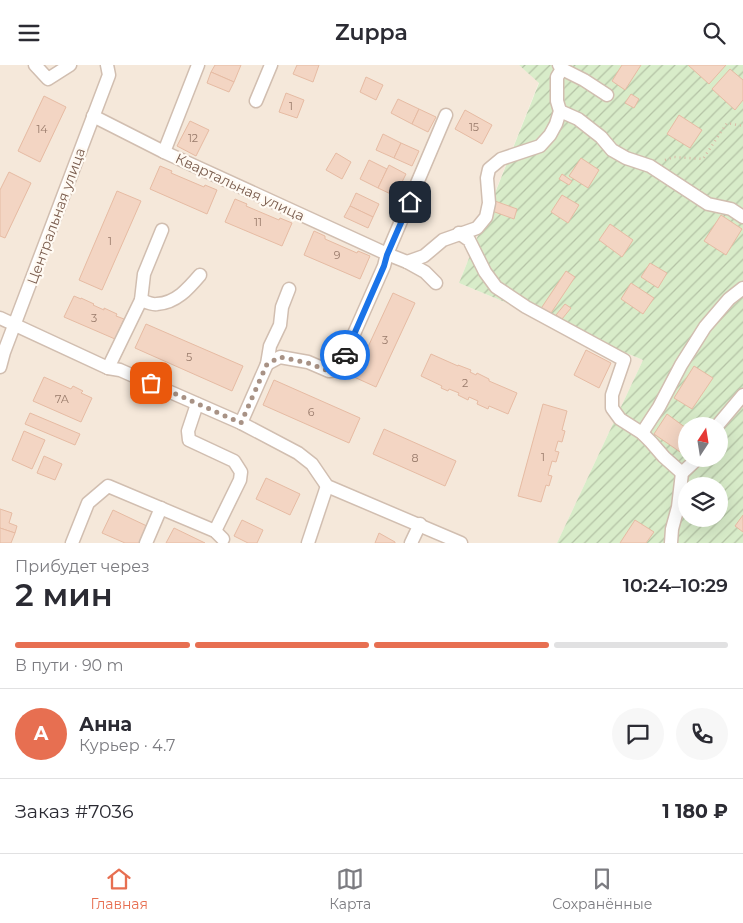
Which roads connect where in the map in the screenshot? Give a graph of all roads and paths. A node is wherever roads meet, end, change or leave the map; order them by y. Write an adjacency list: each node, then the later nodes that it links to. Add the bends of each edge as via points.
1 (35, 65): 2 (street, via 48,79)
2 (70, 65)
3 (107, 65): 11 (street, Центральная улица, via 109,75)
4 (198, 65): 13 (street)
5 (270, 65): 8 (street)
6 (560, 67): 7 (street); 9 (street, via 557,101)
7 (607, 95)
8 (256, 101)
9 (560, 111): 14 (street, via 578,119 612,150); 17 (street, via 550,135 540,146 501,159 489,169 486,217 477,228)
10 (446, 115): 18 (street)
11 (93, 116): 13 (street, Квартальная улица); 26 (street, Центральная улица)
12 (743, 126): 14 (path, via 727,123 703,159 674,157)
13 (164, 152): 18 (street, Квартальная улица)
14 (650, 166): 15 (street, via 708,204 731,209)
15 (743, 217)
16 (162, 230): 24 (street, via 144,274)
17 (460, 233): 19 (street, via 443,240 424,257); 34 (street, via 469,240 496,287 526,307 624,360 612,395 612,408 620,419)
18 (387, 255): 19 (street, Квартальная улица); 27 (street, via 338,370 329,371 280,357)
19 (407, 262): 21 (street, Квартальная улица)
20 (200, 275): 24 (street, via 173,300 155,305)
21 (436, 283)
22 (743, 288): 34 (street, via 705,327)
23 (289, 289): 27 (street)
24 (141, 300): 29 (street)
25 (0, 318): 26 (street)
26 (16, 324): 28 (street, Центральная улица); 29 (street)
27 (267, 364): 33 (street)
28 (0, 367)
29 (108, 368): 31 (street, via 120,369)
30 (743, 395): 32 (street)
31 (197, 404): 33 (street); 38 (street, via 188,431 189,440 234,461 240,480 219,535)
32 (725, 417)
33 (241, 423): 37 (street, via 298,453 312,464)
34 (642, 433): 36 (street)
35 (688, 467): 36 (street)
36 (682, 473): 45 (street)
37 (328, 486): 39 (street); 42 (street)
38 (161, 508): 40 (street, via 108,487 88,503); 41 (street)
39 (420, 525): 43 (street); 44 (street)
40 (72, 543)
41 (146, 543)
42 (308, 543)
43 (411, 543)
44 (461, 543)
45 (671, 543)

